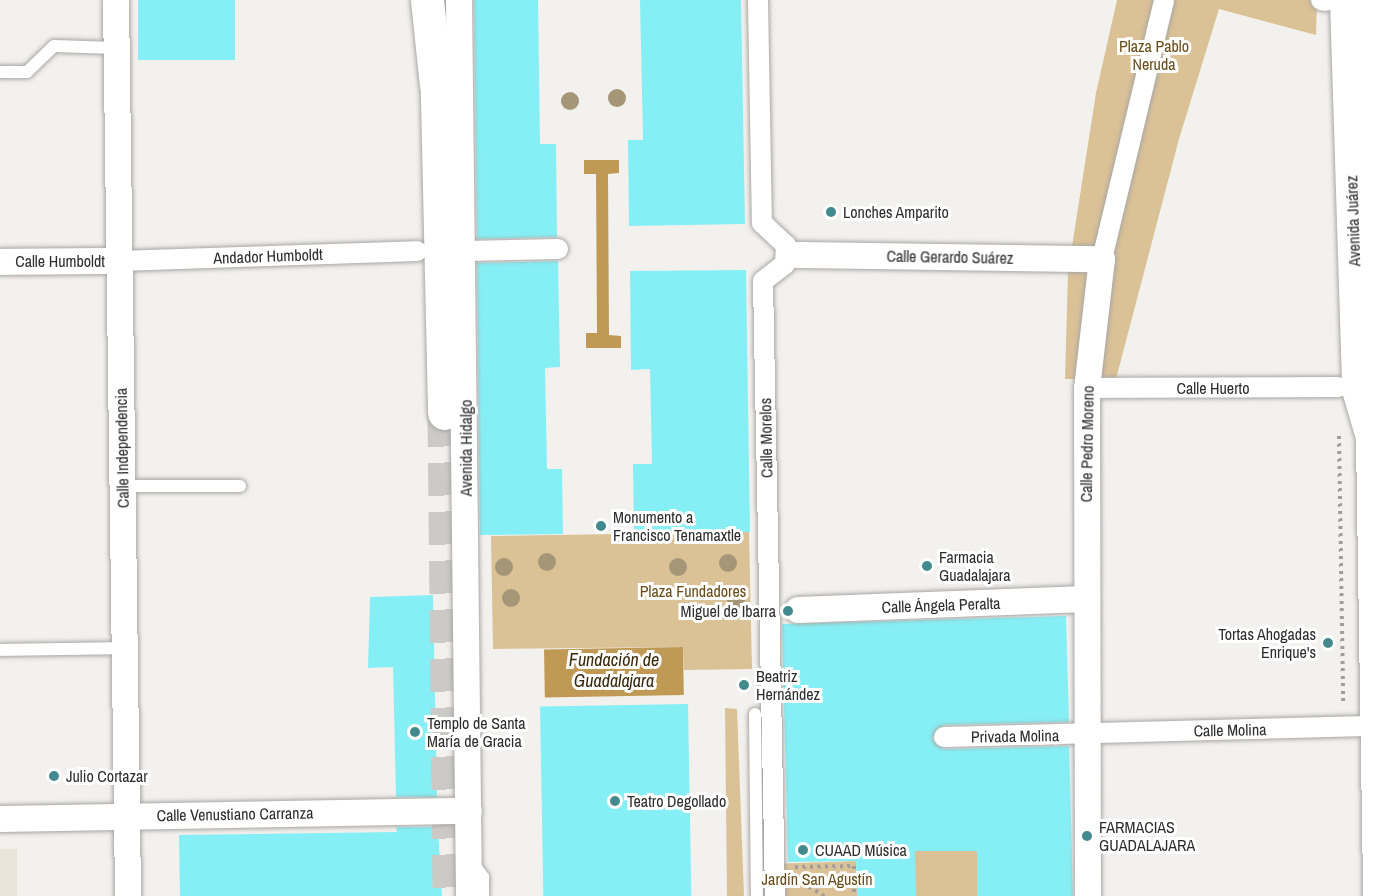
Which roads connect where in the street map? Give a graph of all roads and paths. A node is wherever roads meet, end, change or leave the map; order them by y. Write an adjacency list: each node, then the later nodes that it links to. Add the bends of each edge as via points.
1 (116, 0): 8 (street, Calle Independencia)
2 (427, 0): 10 (main road)
3 (435, 0): 10 (main road, Avenida Hidalgo)
4 (459, 0): 13 (street, Avenida Hidalgo)
5 (758, 0): 35 (street, Calle Morelos, via 762,223 786,245 785,264 763,281)
6 (1164, 0): 15 (street, Calle Pedro Moreno)
7 (1348, 1): 28 (main road, Avenida Juárez, via 1383,388 1372,439)
8 (116, 48): 9 (lane, via 54,46 27,72); 16 (street, Calle Independencia)
9 (0, 72)
10 (436, 86): 20 (main road, Avenida Hidalgo)
11 (558, 249): 13 (street)
12 (417, 251): 16 (street, Andador Humboldt)
13 (465, 251): 31 (street, Avenida Hidalgo)
14 (797, 255): 15 (street, Calle Gerardo Suárez)
15 (1102, 259): 19 (street, Calle Pedro Moreno)
16 (119, 261): 17 (street, Calle Humboldt); 21 (street, Calle Independencia)
17 (0, 262)
18 (1338, 387): 19 (street, Calle Huerto)
19 (1088, 388): 23 (street, Calle Pedro Moreno)
20 (444, 413)
21 (123, 486): 22 (lane); 25 (street, Calle Independencia)
22 (240, 486)
23 (1085, 599): 24 (street, Calle Ángela Peralta); 29 (street, Calle Pedro Moreno)
24 (798, 610)
25 (125, 648): 26 (lane); 32 (street, Calle Independencia)
26 (1, 650)
27 (755, 714): 39 (lane)
28 (1379, 726): 29 (street, Calle Molina); 43 (main road, Avenida Juárez)
29 (1085, 734): 30 (street, Privada Molina); 42 (street, Calle Pedro Moreno)
30 (944, 737)
31 (470, 811): 32 (street, Calle Venustiano Carranza); 34 (street, Avenida Hidalgo)
32 (127, 816): 33 (street, Calle Venustiano Carranza); 36 (street, Calle Independencia)
33 (0, 819)
34 (469, 857): 37 (street, Avenida Hidalgo); 38 (lane, via 483,877)
35 (775, 867): 40 (street, Calle Morelos); 41 (path, via 854,866)
36 (128, 896)
37 (469, 896)
38 (483, 896)
39 (757, 896)
40 (775, 896)
41 (854, 896)
42 (1088, 896)
43 (1379, 896)

